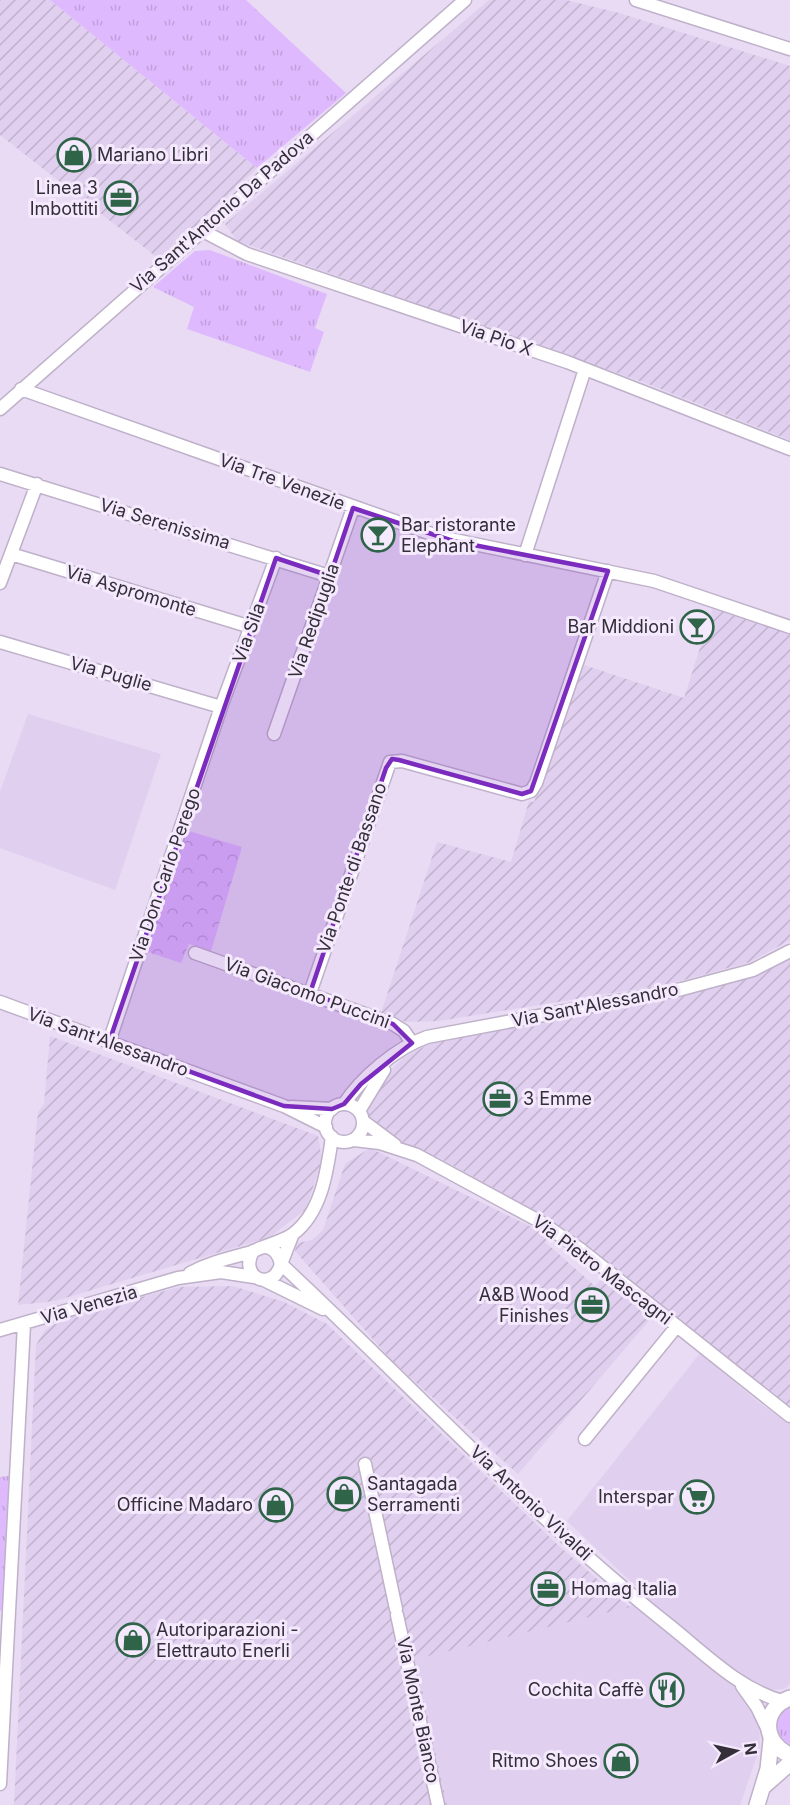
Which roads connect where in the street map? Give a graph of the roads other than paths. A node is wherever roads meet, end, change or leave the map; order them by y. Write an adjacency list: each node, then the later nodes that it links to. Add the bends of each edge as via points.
1 (459, 0): 4 (street, Via Sant'Antonio Da Padova)
2 (465, 0): 4 (street, Via Sant'Antonio Da Padova)
3 (636, 0): 5 (street)
4 (445, 15): 6 (street, Via Sant'Antonio Da Padova)
5 (790, 49)
6 (201, 230): 7 (street, Via Pio X, via 247,254); 8 (street, Via Sant'Antonio Da Padova)
7 (585, 369): 10 (street, Via Pio X); 15 (street)
8 (21, 389): 9 (street, Via Sant'Antonio Da Padova); 13 (street, Via Tre Venezie)
9 (0, 409)
10 (790, 449)
11 (0, 474): 12 (street, Via Serenissima)
12 (37, 484): 14 (street); 16 (street, Via Serenissima)
13 (353, 508): 15 (street, Via Tre Venezie, via 453,541); 18 (street, Via Redipuglia)
14 (11, 554): 19 (street); 20 (street, Via Aspromonte)
15 (525, 555): 17 (street, Via Tre Venezie)
16 (276, 558): 18 (street, Via Serenissima); 20 (street, Via Sila)
17 (608, 571): 21 (street, Via Tre Venezie, via 666,584); 27 (street, Via Ponte di Bassano, via 531,791 522,794 402,761 390,762)
18 (329, 576): 24 (street, Via Redipuglia)
19 (0, 583)
20 (250, 627): 23 (street, Via Sila)
21 (790, 627)
22 (0, 642): 23 (street, Via Puglie)
23 (221, 707): 29 (street, Via Don Carlo Perego)
24 (274, 734)
25 (790, 951): 30 (street, Via Sant'Alessandro, via 753,970 682,989 447,1032)
26 (195, 953): 27 (street, Via Giacomo Puccini)
27 (310, 993): 30 (street, Via Giacomo Puccini, via 393,1024 404,1031)
28 (0, 1002): 29 (street, Via Sant'Alessandro)
29 (109, 1042): 32 (street, Via Sant'Alessandro)
30 (412, 1044): 31 (street, Via Sant'Alessandro)
31 (399, 1053): 33 (street, Via Sant'Alessandro); 34 (street, Via Sant'Alessandro, via 379,1076)
32 (284, 1106): 33 (street, Via Sant'Alessandro); 35 (street, Via Sant'Alessandro)
33 (338, 1106): 34 (street, Via Pietro Mascagni); 35 (street, via 326,1117)
34 (361, 1116): 35 (street, Via Sant'Alessandro, via 362,1132); 36 (street, Via Pietro Mascagni)
35 (339, 1137): 36 (street, Via Pietro Mascagni); 37 (street, via 314,1209)
36 (399, 1148): 44 (street, Via Pietro Mascagni, via 454,1173 539,1221)
37 (292, 1236): 38 (street, Via Venezia); 39 (street)
38 (258, 1249): 39 (street, via 272,1249 279,1255); 40 (street, Via Venezia, via 213,1261); 41 (street, via 248,1260 249,1269)
39 (280, 1264): 41 (street, via 272,1278); 42 (street, Via Antonio Vivaldi)
40 (178, 1278): 41 (street, Via Venezia, via 221,1272); 43 (street, Via Venezia)
41 (259, 1278): 42 (street, Via Venezia)
42 (335, 1315): 49 (street, Via Antonio Vivaldi, via 633,1597)
43 (24, 1324): 45 (street, Via Venezia); 54 (street)
44 (677, 1326): 46 (street, Via Pietro Mascagni); 47 (street)
45 (0, 1330)
46 (790, 1416)
47 (585, 1439)
48 (365, 1464): 56 (street, Via Monte Bianco)
49 (737, 1680): 50 (street, via 761,1694); 51 (street, via 757,1707)
50 (786, 1700): 51 (main road, via 774,1708)
51 (769, 1735): 52 (main road, via 778,1749); 55 (main road)
52 (790, 1755)
53 (790, 1763): 55 (main road)
54 (0, 1784)
55 (764, 1786): 57 (main road)
56 (438, 1805)
57 (757, 1805)

